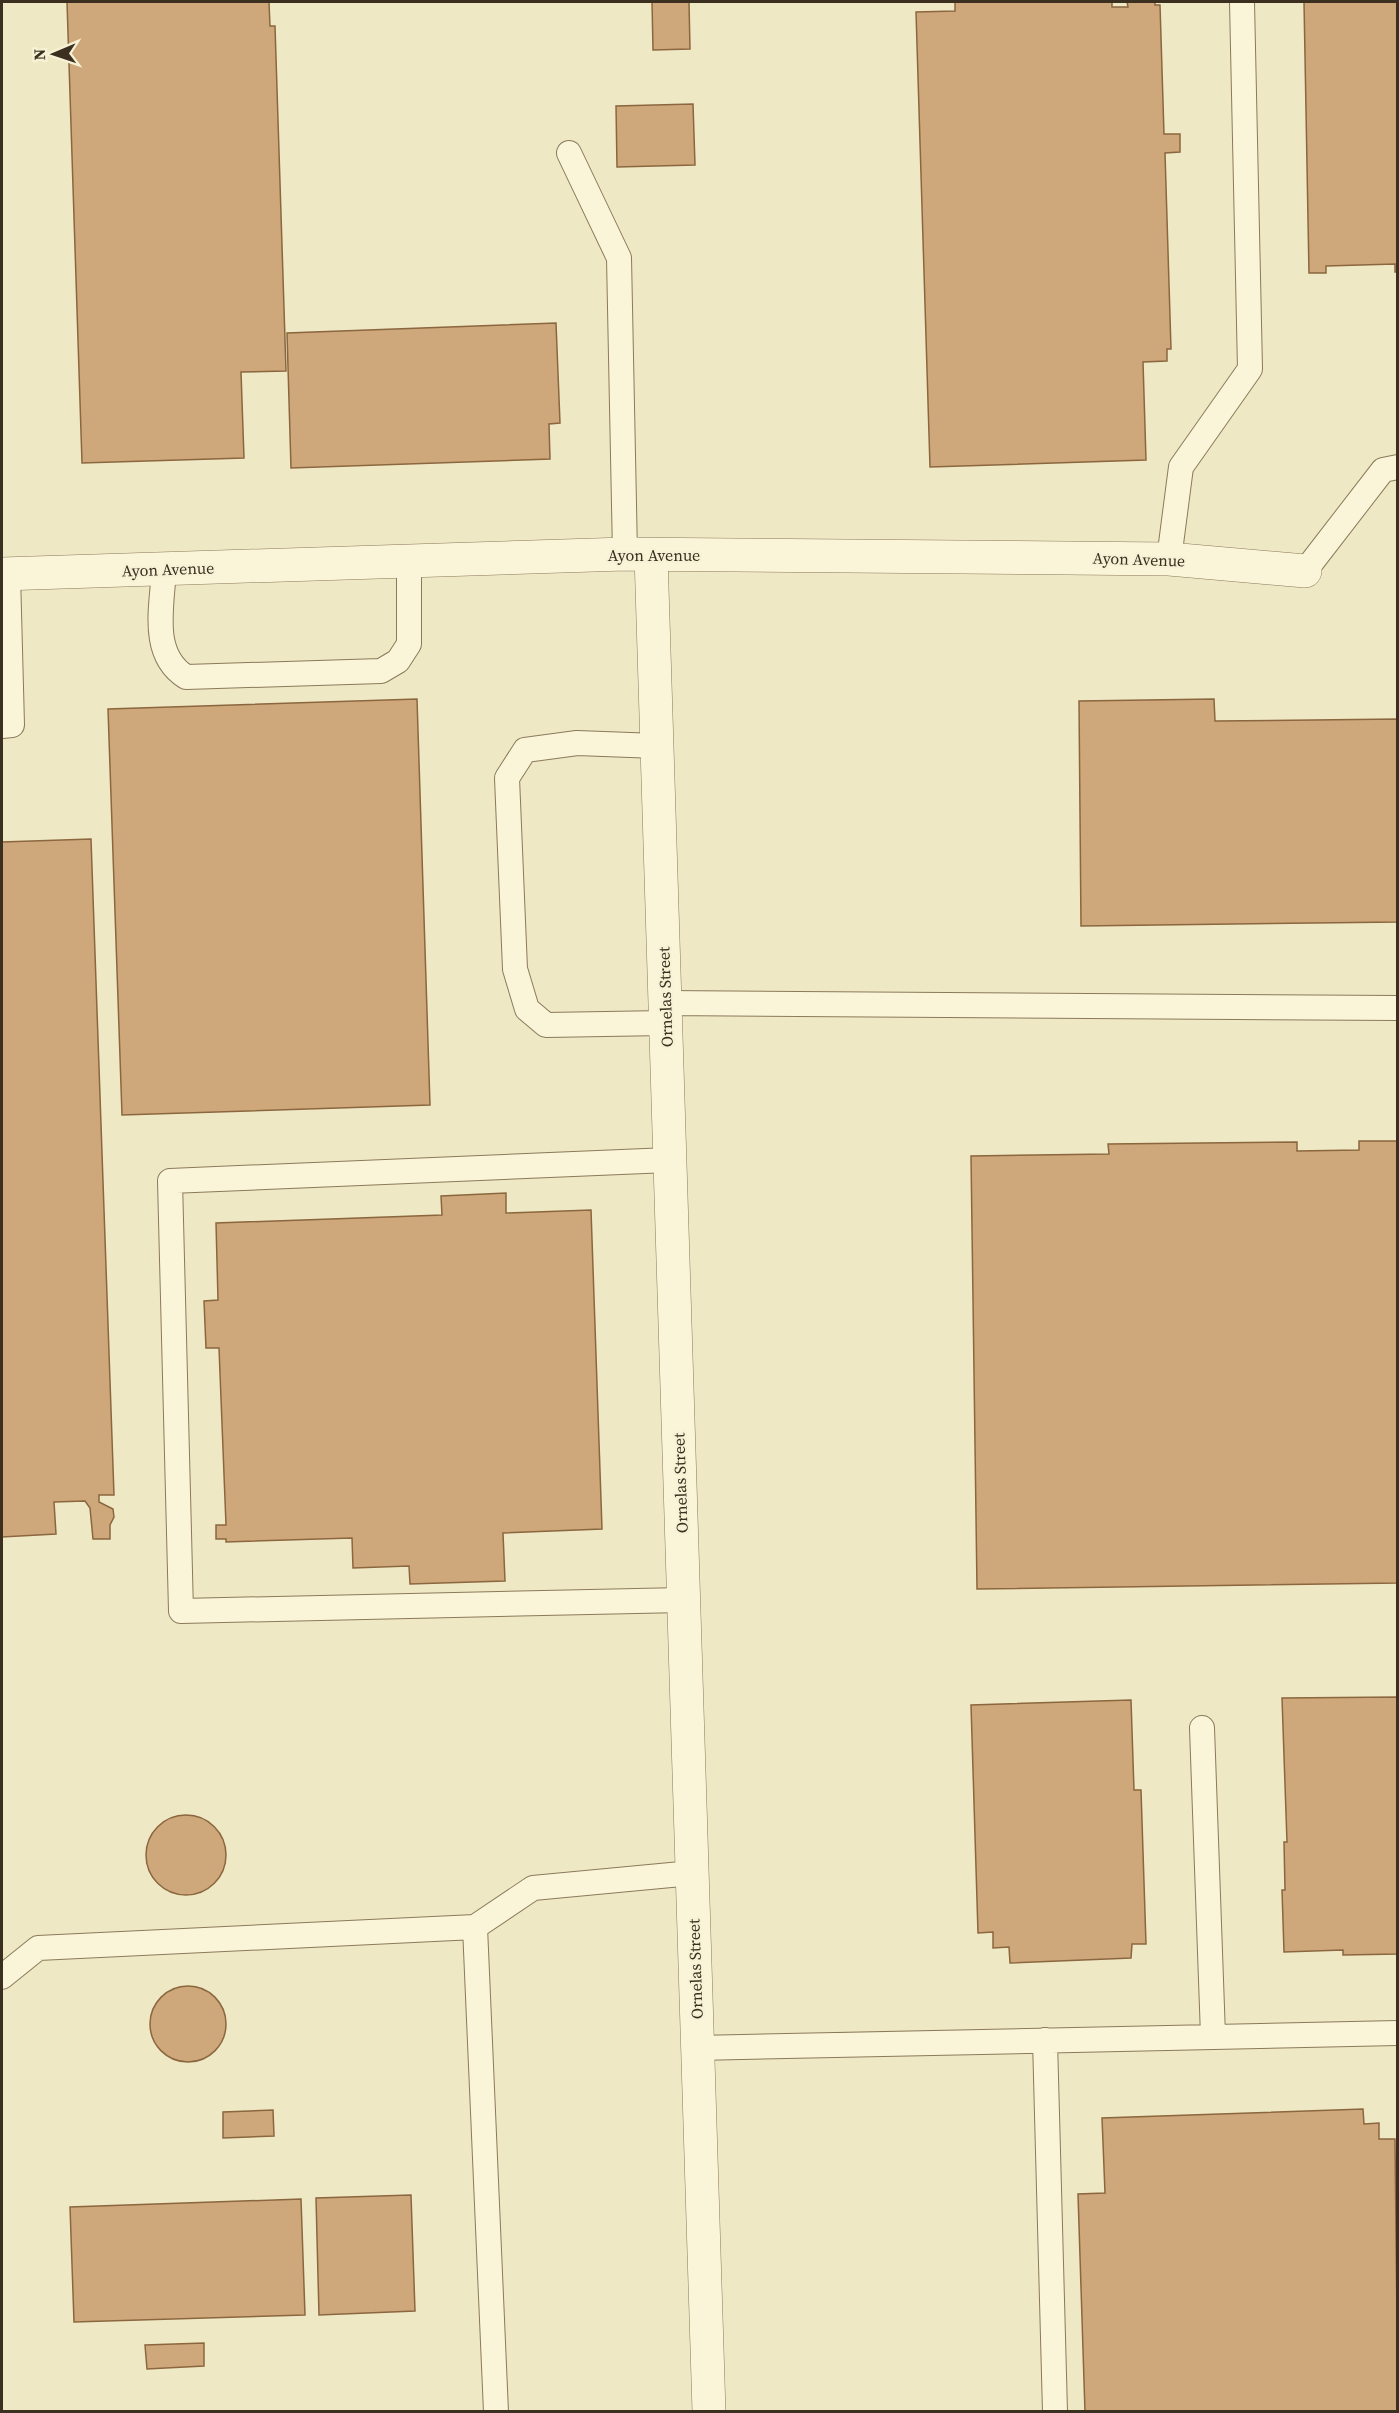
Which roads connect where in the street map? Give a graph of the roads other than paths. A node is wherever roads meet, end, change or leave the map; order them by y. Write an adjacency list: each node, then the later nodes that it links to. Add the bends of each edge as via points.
1 (1242, 2): 5 (lane, via 1250,369 1180,467)
2 (569, 153): 4 (lane, via 619,258)
3 (1398, 467): 8 (lane, via 1383,470)
4 (638, 554): 5 (street, Ayon Avenue); 6 (street, Ayon Avenue); 11 (street, Ornelas Street)
5 (1169, 559): 8 (street, Ayon Avenue)
6 (409, 562): 7 (street, Ayon Avenue); 7 (lane, via 409,644 398,661 381,671 197,677 186,677 172,669 161,643)
7 (164, 569): 9 (street, Ayon Avenue)
8 (1305, 571)
9 (5, 574): 10 (lane, via 12,726)
10 (2, 726)
11 (657, 746): 13 (street, Ornelas Street); 13 (lane, via 577,743 525,750 507,778 515,969 527,1009 546,1024)
12 (1398, 1008): 13 (lane)
13 (665, 1013): 14 (street, Ornelas Street)
14 (669, 1160): 15 (street, Ornelas Street); 15 (lane, via 170,1181 181,1611)
15 (684, 1600): 17 (street, Ornelas Street)
16 (1202, 1728): 21 (lane)
17 (692, 1873): 18 (lane, via 533,1888); 23 (street, Ornelas Street)
18 (475, 1927): 19 (lane, via 38,1948); 24 (lane)
19 (2, 1977)
20 (1398, 2033): 21 (lane)
21 (1213, 2036): 22 (lane)
22 (1045, 2040): 23 (lane); 26 (lane)
23 (697, 2048): 25 (street, Ornelas Street)
24 (496, 2412)
25 (709, 2412)
26 (1055, 2412)

